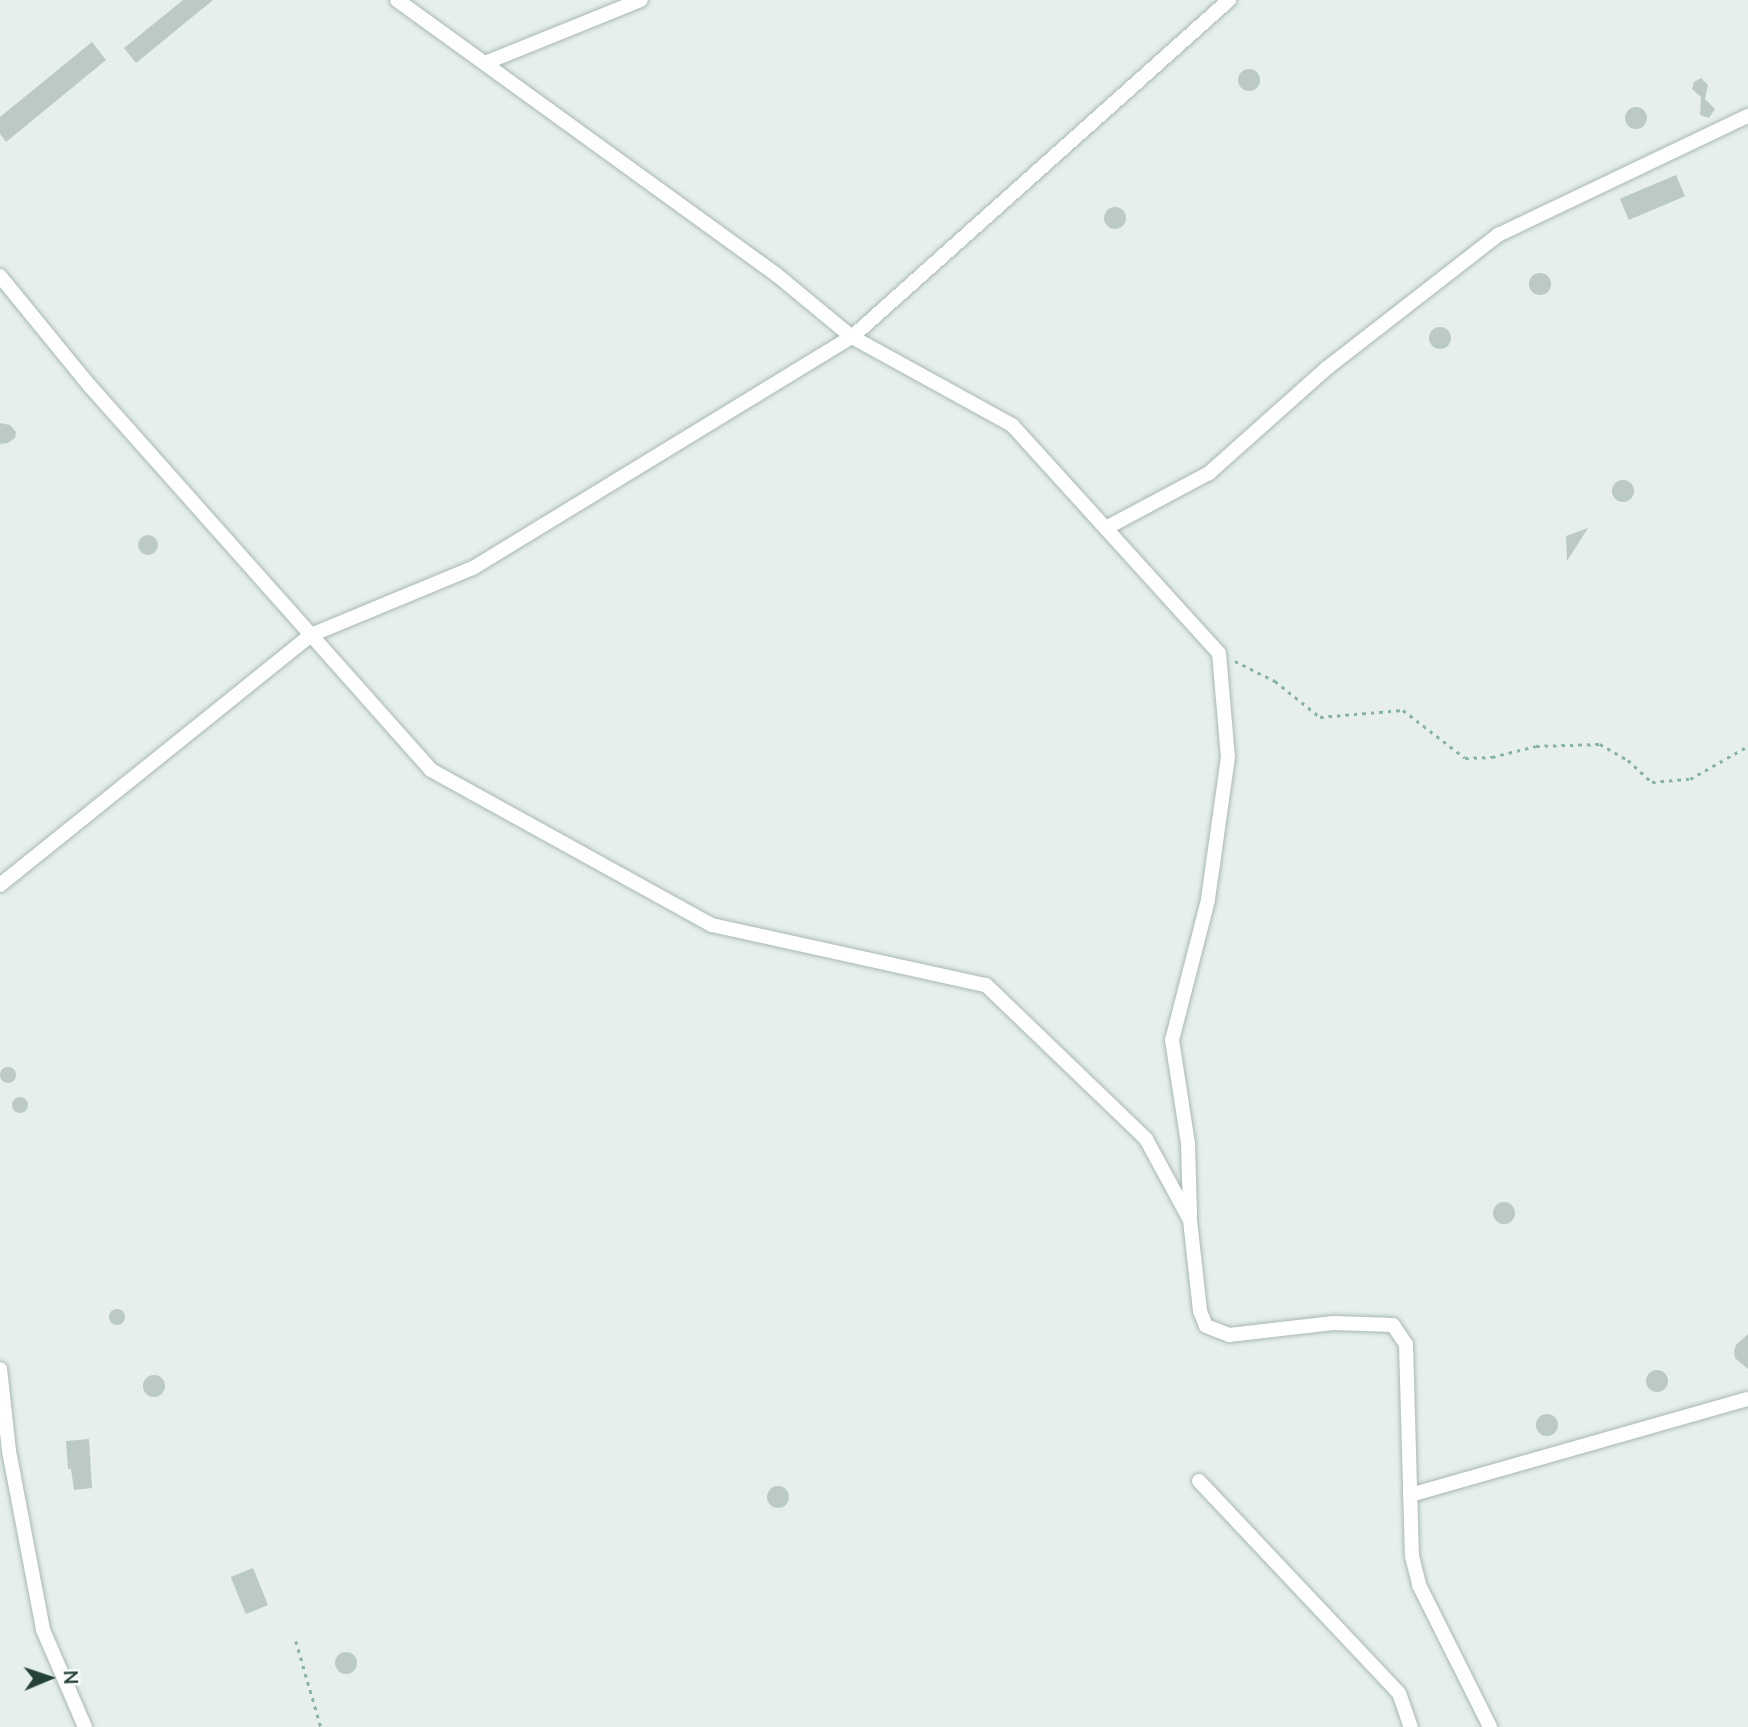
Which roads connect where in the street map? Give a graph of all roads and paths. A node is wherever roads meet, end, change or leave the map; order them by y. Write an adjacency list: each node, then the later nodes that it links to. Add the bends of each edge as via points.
1 (397, 0): 4 (street)
2 (641, 0): 4 (street)
3 (1229, 0): 7 (street)
4 (485, 63): 7 (street, via 776,275)
5 (1748, 116): 8 (street, via 1499,235 1327,368 1209,473)
6 (0, 276): 9 (street, via 89,385)
7 (852, 337): 8 (street, via 1012,425); 9 (street, via 473,568)
8 (1106, 528): 10 (street)
9 (311, 635): 12 (street); 13 (street, via 431,770 712,925 986,985 1146,1139)
10 (1219, 653): 11 (path, via 1275,681 1320,717 1403,710 1465,758 1492,757 1536,746 1600,744 1628,760 1652,782 1690,779); 13 (street, via 1228,757 1208,900 1172,1040 1188,1143)
11 (1748, 746)
12 (0, 884)
13 (1190, 1220): 17 (street, via 1200,1311 1206,1326 1228,1335 1334,1322 1393,1325 1406,1344)
14 (0, 1369): 19 (street, via 9,1451 43,1630)
15 (1748, 1399): 17 (street)
16 (1199, 1481): 21 (street, via 1399,1693)
17 (1410, 1495): 22 (street, via 1412,1556 1419,1585)
18 (296, 1641): 20 (path)
19 (85, 1727)
20 (321, 1727)
21 (1411, 1727)
22 (1490, 1727)

